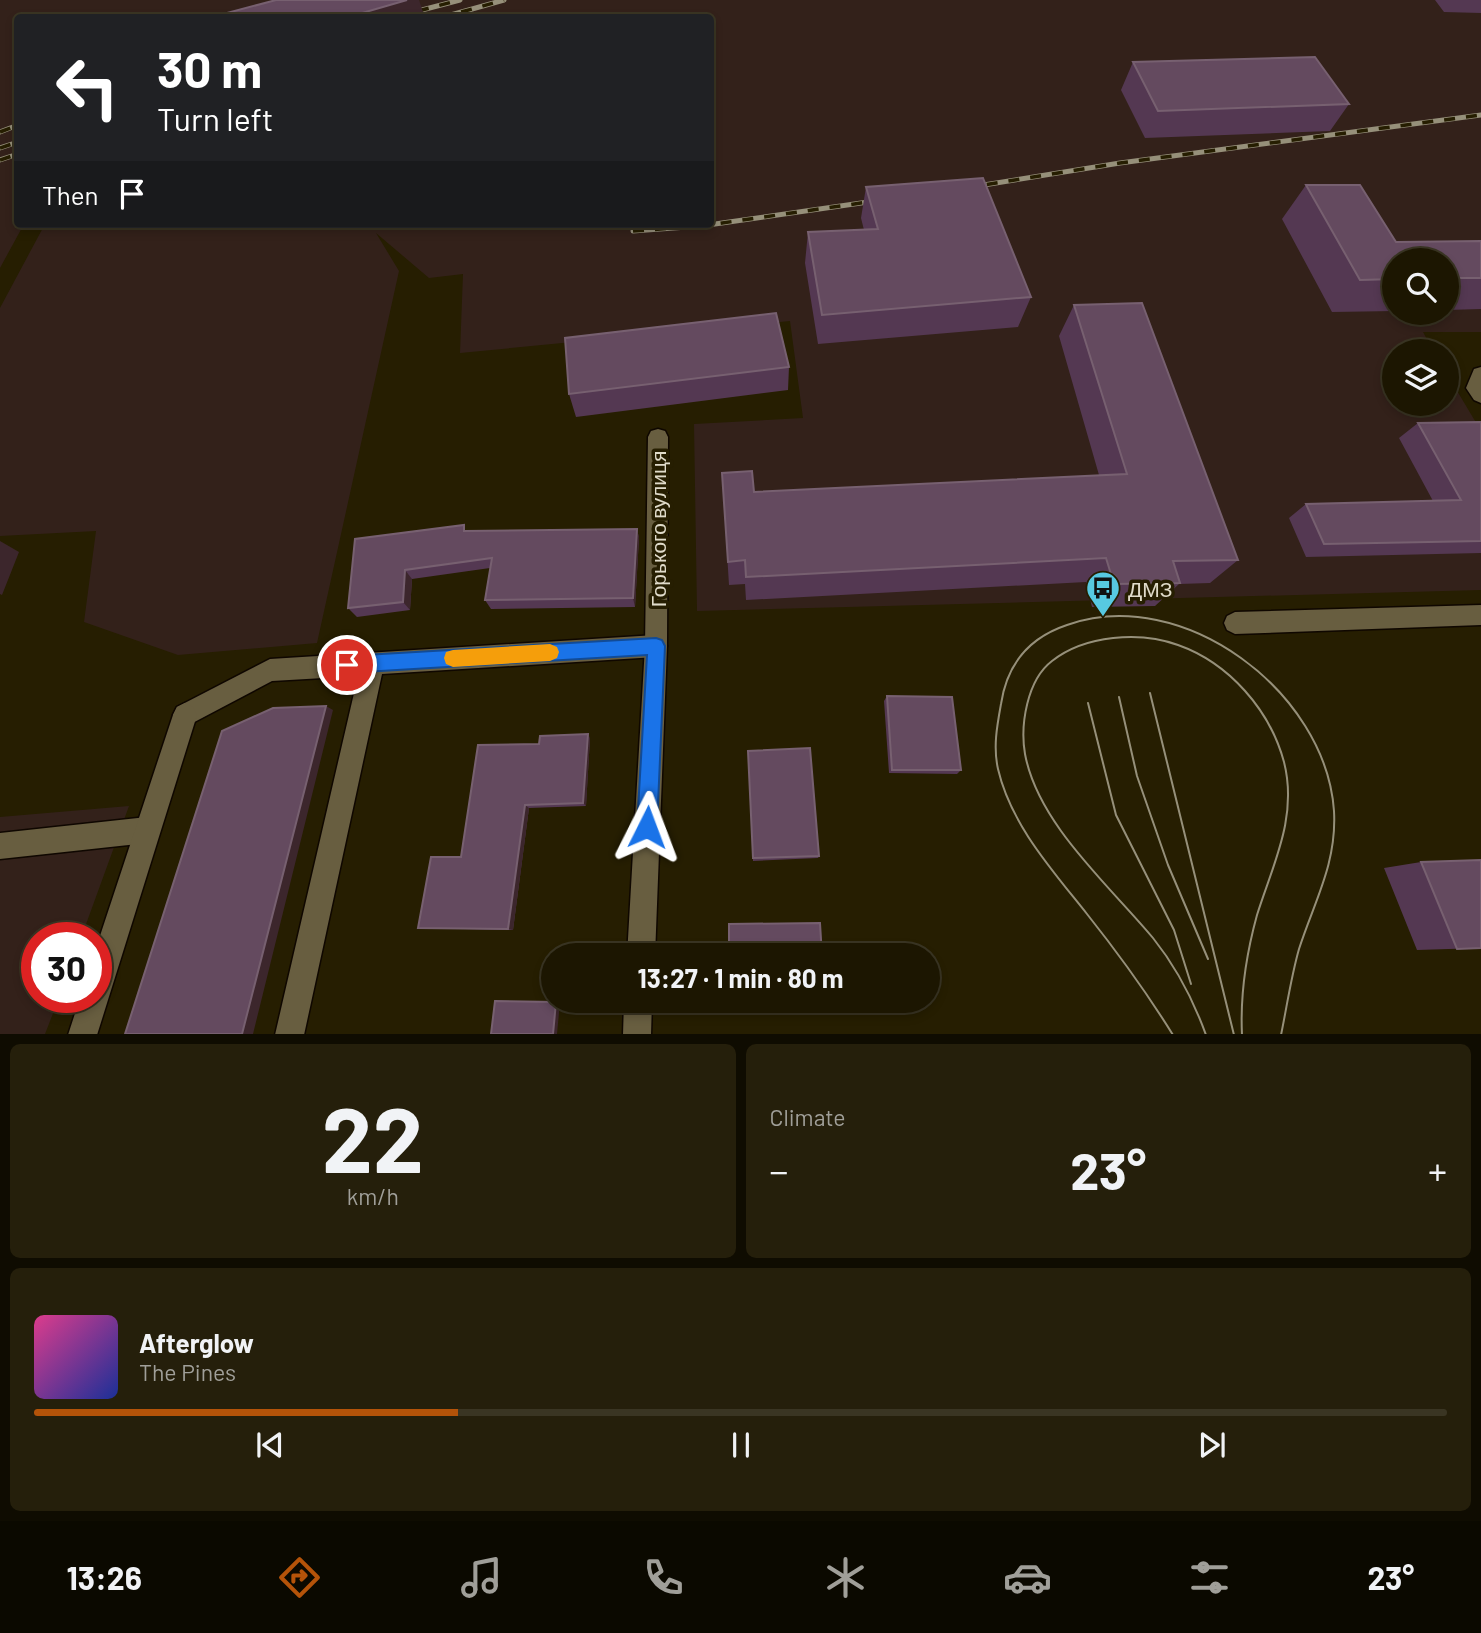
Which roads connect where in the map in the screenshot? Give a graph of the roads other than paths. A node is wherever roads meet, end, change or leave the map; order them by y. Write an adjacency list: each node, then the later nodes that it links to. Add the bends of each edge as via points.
1 (1481, 374): 2 (street, via 1476,388)
2 (1481, 395)
3 (658, 437): 6 (street, Горького вулиця)
4 (1481, 615): 5 (street)
5 (1235, 623)
6 (656, 646): 7 (street); 11 (street, Горького вулиця)
7 (373, 663): 8 (street, via 270,670 185,715); 15 (street)
8 (148, 830): 9 (street); 10 (street)
9 (0, 846)
10 (112, 941)
11 (641, 943)
12 (89, 1013): 14 (street)
13 (638, 1013): 16 (street)
14 (82, 1034)
15 (289, 1034)
16 (637, 1034)

